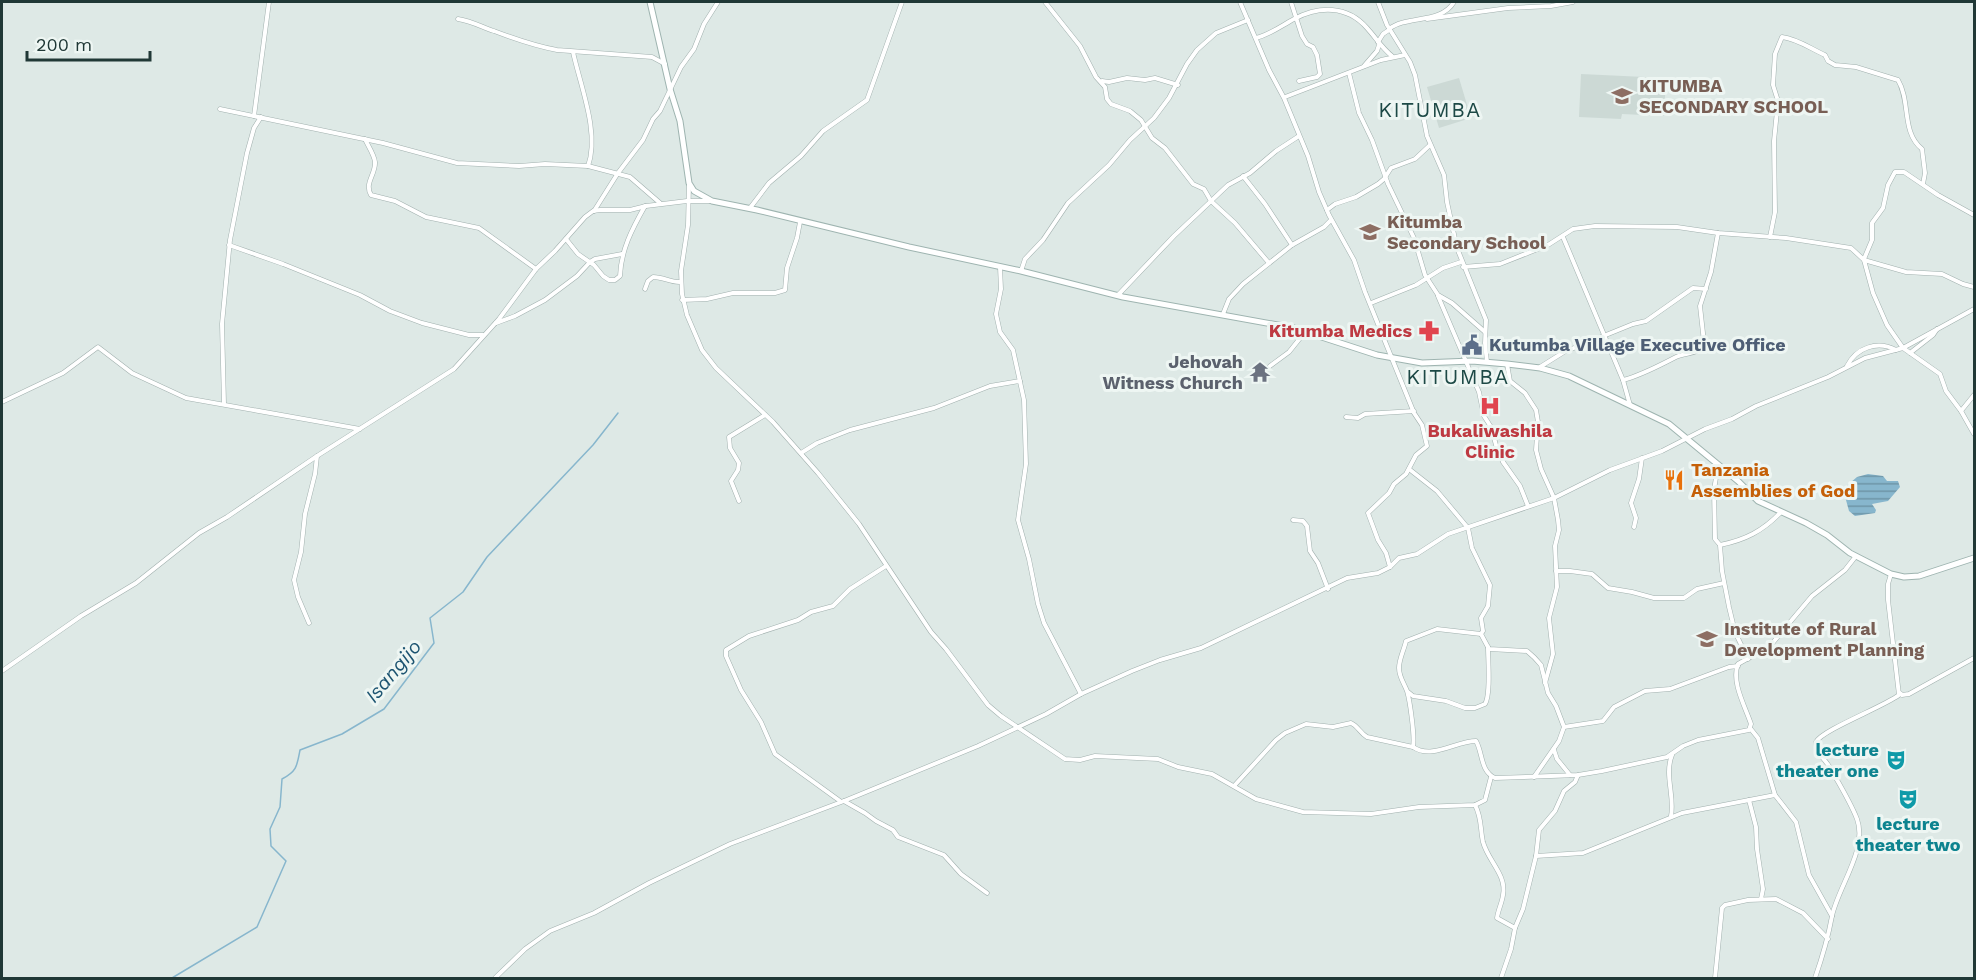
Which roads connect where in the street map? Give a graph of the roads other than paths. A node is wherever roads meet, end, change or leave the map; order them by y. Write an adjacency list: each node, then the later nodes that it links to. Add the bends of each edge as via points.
1 (269, 2): 30 (street)
2 (650, 2): 21 (street)
3 (718, 2): 27 (street)
4 (902, 2): 48 (street, via 867,100 823,131 770,183)
5 (1045, 2): 24 (street, via 1072,34)
6 (1240, 2): 14 (street)
7 (1291, 2): 12 (street)
8 (1378, 2): 15 (street)
9 (1454, 2): 13 (street)
10 (1573, 2): 13 (street)
11 (458, 19): 18 (street, via 527,44)
12 (1295, 19): 16 (street); 17 (street, via 1323,9 1336,9 1362,23); 25 (street, via 1304,40 1314,49 1320,68 1317,77)
13 (1427, 19): 15 (street, via 1403,21)
14 (1248, 20): 16 (street); 26 (street, via 1212,35 1191,57)
15 (1389, 29): 17 (street); 19 (street)
16 (1256, 38): 28 (street)
17 (1378, 43): 20 (street); 22 (street, via 1373,57)
18 (573, 52): 21 (street, via 652,57); 36 (street, via 590,126 592,150)
19 (1405, 55): 20 (street); 35 (street, via 1417,81)
20 (1392, 56): 22 (street)
21 (666, 65): 27 (street)
22 (1362, 68): 23 (street)
23 (1348, 73): 28 (street); 38 (street, via 1359,113)
24 (1101, 81): 26 (street, via 1155,78); 32 (street, via 1111,104 1130,111)
25 (1299, 81)
26 (1178, 85): 32 (street)
27 (670, 89): 37 (street, via 643,140); 40 (street, via 680,121)
28 (1284, 98): 33 (street)
29 (220, 109): 30 (street)
30 (254, 116): 31 (street)
31 (262, 117): 34 (street); 59 (street, via 254,128 247,153)
32 (1145, 125): 45 (street, via 1152,138 1165,148 1192,183 1204,189); 68 (street, via 1068,203 1029,254)
33 (1299, 136): 39 (street); 50 (street)
34 (365, 139): 36 (street, via 457,163); 67 (street, via 375,165 368,187 371,195 395,201 426,217 480,228)
35 (1430, 145): 38 (street, via 1416,159 1394,166); 65 (street, via 1442,168)
36 (588, 166): 37 (street)
37 (618, 173): 42 (street); 46 (street, via 632,178)
38 (1386, 175): 50 (street, via 1356,197); 69 (street)
39 (1243, 176): 45 (street); 60 (street)
40 (689, 183): 43 (street); 44 (street, via 694,191)
41 (1923, 184): 52 (street); 57 (street, via 1922,149 1910,133 1898,80 1835,65 1825,55 1782,37 1774,54 1773,86 1778,101 1774,122 1775,212); 62 (street, via 1900,171 1893,174 1883,208 1872,223 1872,240)
42 (602, 197): 49 (street); 51 (street)
43 (687, 201): 44 (street); 46 (street); 70 (street)
44 (712, 201): 48 (street)
45 (1211, 201): 64 (street); 75 (street)
46 (661, 204): 47 (street)
47 (646, 206): 49 (street); 61 (street)
48 (750, 209): 54 (street)
49 (608, 210): 51 (street)
50 (1327, 210): 53 (street)
51 (593, 211): 58 (street)
52 (1974, 215)
53 (1331, 219): 60 (street); 77 (street, via 1352,255)
54 (801, 222): 66 (street); 76 (street, via 788,264 785,290)
55 (1718, 233): 56 (street, via 1659,226 1595,226 1573,229); 57 (street); 73 (street)
56 (1563, 237): 65 (street, via 1500,264); 85 (street)
57 (1770, 237): 62 (street, via 1844,246)
58 (566, 239): 63 (street); 67 (street)
59 (229, 245): 84 (street, via 422,323); 100 (street, via 222,324)
60 (1292, 245): 64 (street)
61 (622, 254): 63 (street); 63 (street, via 620,276 615,280 606,278)
62 (1864, 260): 71 (street, via 1906,272 1942,274); 86 (street, via 1874,296)
63 (590, 262): 80 (street, via 553,295)
64 (1269, 263): 79 (street, via 1234,293)
65 (1462, 265): 69 (street, via 1443,268); 83 (street, via 1486,320)
66 (1000, 267): 68 (street); 97 (street, via 996,314 1000,332 1013,350)
67 (536, 269): 80 (street)
68 (1021, 271): 75 (street)
69 (1427, 279): 74 (street); 77 (street)
70 (681, 282): 72 (street, via 653,277); 76 (street)
71 (1974, 287)
72 (645, 289)
73 (1706, 289): 85 (street, via 1692,288 1646,321); 96 (street, via 1700,310 1703,348)
74 (1438, 295): 83 (street); 90 (street)
75 (1118, 296): 79 (street)
76 (682, 300): 104 (street, via 706,355)
77 (1371, 304): 89 (street)
78 (1974, 309): 81 (street)
79 (1223, 315): 82 (street)
80 (496, 323): 84 (street)
81 (1937, 328): 86 (street); 88 (street)
82 (1305, 331): 89 (street); 93 (street, via 1289,352)
83 (1485, 332): 91 (street)
84 (484, 335): 106 (street, via 454,369)
85 (1605, 335): 95 (street, via 1556,356); 96 (street)
86 (1903, 348): 87 (street); 88 (street)
87 (1898, 350): 94 (street); 94 (street, via 1887,346 1866,348 1854,355)
88 (1910, 353): 103 (street, via 1940,375)
89 (1393, 358): 90 (street, via 1422,363); 102 (street)
90 (1466, 362): 91 (street); 116 (street, via 1503,462)
91 (1487, 362): 92 (street)
92 (1507, 364): 95 (street); 114 (street, via 1510,381 1535,406 1538,458)
93 (1270, 366)
94 (1846, 367): 108 (street)
95 (1540, 368): 101 (street, via 1569,376)
96 (1623, 380): 101 (street)
97 (1020, 381): 109 (street, via 990,386 934,408 850,430); 140 (street, via 1026,457 1019,527 1044,623)
98 (1974, 395): 103 (street)
99 (2, 402): 100 (street, via 63,373 98,347 132,373 174,394)
100 (224, 405): 106 (street)
101 (1630, 405): 108 (street, via 1669,424)
102 (1414, 411): 105 (street); 113 (street, via 1427,445)
103 (1961, 411): 107 (street)
104 (765, 415): 109 (street); 115 (street, via 729,437 730,448 739,463 731,481)
105 (1346, 417)
106 (361, 429): 110 (street)
107 (1974, 434)
108 (1687, 438): 111 (street); 112 (street)
109 (801, 453): 124 (street, via 859,524)
110 (317, 456): 130 (street, via 294,580); 136 (street)
111 (1642, 458): 114 (street); 119 (street, via 1640,479 1631,503 1636,518)
112 (1718, 465): 117 (street, via 1758,501); 121 (street, via 1714,527)
113 (1409, 469): 120 (street, via 1437,491); 125 (street, via 1368,513)
114 (1554, 498): 116 (street); 126 (street, via 1558,530)
115 (739, 501)
116 (1528, 506): 120 (street)
117 (1781, 512): 121 (street, via 1764,529); 122 (street, via 1820,531)
118 (1293, 520): 129 (street, via 1303,521 1307,526 1310,551)
119 (1634, 527)
120 (1468, 528): 125 (street, via 1448,534 1417,554 1399,558); 131 (street, via 1472,548 1490,585)
121 (1720, 545): 128 (street)
122 (1856, 556): 127 (street); 134 (street, via 1812,596 1770,646)
123 (1974, 559): 127 (street, via 1918,576)
124 (886, 566): 142 (street, via 988,705); 154 (street, via 850,589 833,606 749,636 726,650 741,690 775,754)
125 (1390, 567): 129 (street, via 1373,575 1352,577)
126 (1556, 571): 128 (street, via 1592,574 1608,588 1654,598 1684,598); 137 (street, via 1557,587 1550,618 1552,654)
127 (1891, 574): 139 (street, via 1888,600)
128 (1724, 583): 134 (street, via 1735,632)
129 (1328, 589): 140 (street, via 1201,648 1160,660)
130 (309, 623)
131 (1480, 634): 132 (street); 138 (street, via 1437,629 1408,638 1399,667)
132 (1488, 646): 137 (street, via 1527,651 1541,665); 138 (street, via 1490,693 1485,704 1465,708 1413,696)
133 (1974, 658): 139 (street, via 1909,694)
134 (1748, 659): 135 (street)
135 (1738, 666): 141 (street, via 1670,689 1648,690 1614,707 1603,721); 143 (street, via 1736,681)
136 (2, 671)
137 (1545, 682): 141 (street)
138 (1407, 691): 144 (street)
139 (1900, 693): 160 (street, via 1822,734 1816,742 1860,829 1849,875)
140 (1081, 694): 142 (street)
141 (1564, 727): 145 (street)
142 (1018, 728): 151 (street, via 1065,759 1152,758 1212,774); 154 (street)
143 (1750, 728): 146 (street, via 1698,740); 152 (street, via 1758,738)
144 (1413, 747): 149 (street, via 1435,750 1476,741); 151 (street, via 1367,737 1351,723 1333,727 1306,724 1280,736)
145 (1554, 750): 147 (street); 150 (street)
146 (1672, 754): 148 (street); 156 (street)
147 (1570, 775): 148 (street); 150 (street)
148 (1578, 775): 157 (street, via 1539,830)
149 (1491, 777): 150 (street); 155 (street, via 1484,802)
150 (1534, 777)
151 (1234, 786): 155 (street, via 1256,799 1303,812 1355,815)
152 (1775, 795): 153 (street); 160 (street, via 1796,822 1809,875)
153 (1749, 800): 156 (street); 159 (street, via 1756,827)
154 (842, 801): 158 (street, via 893,830 898,837 944,855); 163 (street, via 730,844 550,931)
155 (1475, 805): 161 (street, via 1483,842 1503,885 1497,918)
156 (1671, 817): 157 (street, via 1583,853)
157 (1536, 856): 161 (street)
158 (987, 894)
159 (1761, 900): 162 (street, via 1776,899 1796,909); 165 (street, via 1725,904 1722,908)
160 (1832, 915): 162 (street)
161 (1515, 928): 164 (street)
162 (1828, 939): 166 (street)
163 (495, 978)
164 (1501, 978)
165 (1715, 978)
166 (1815, 978)

